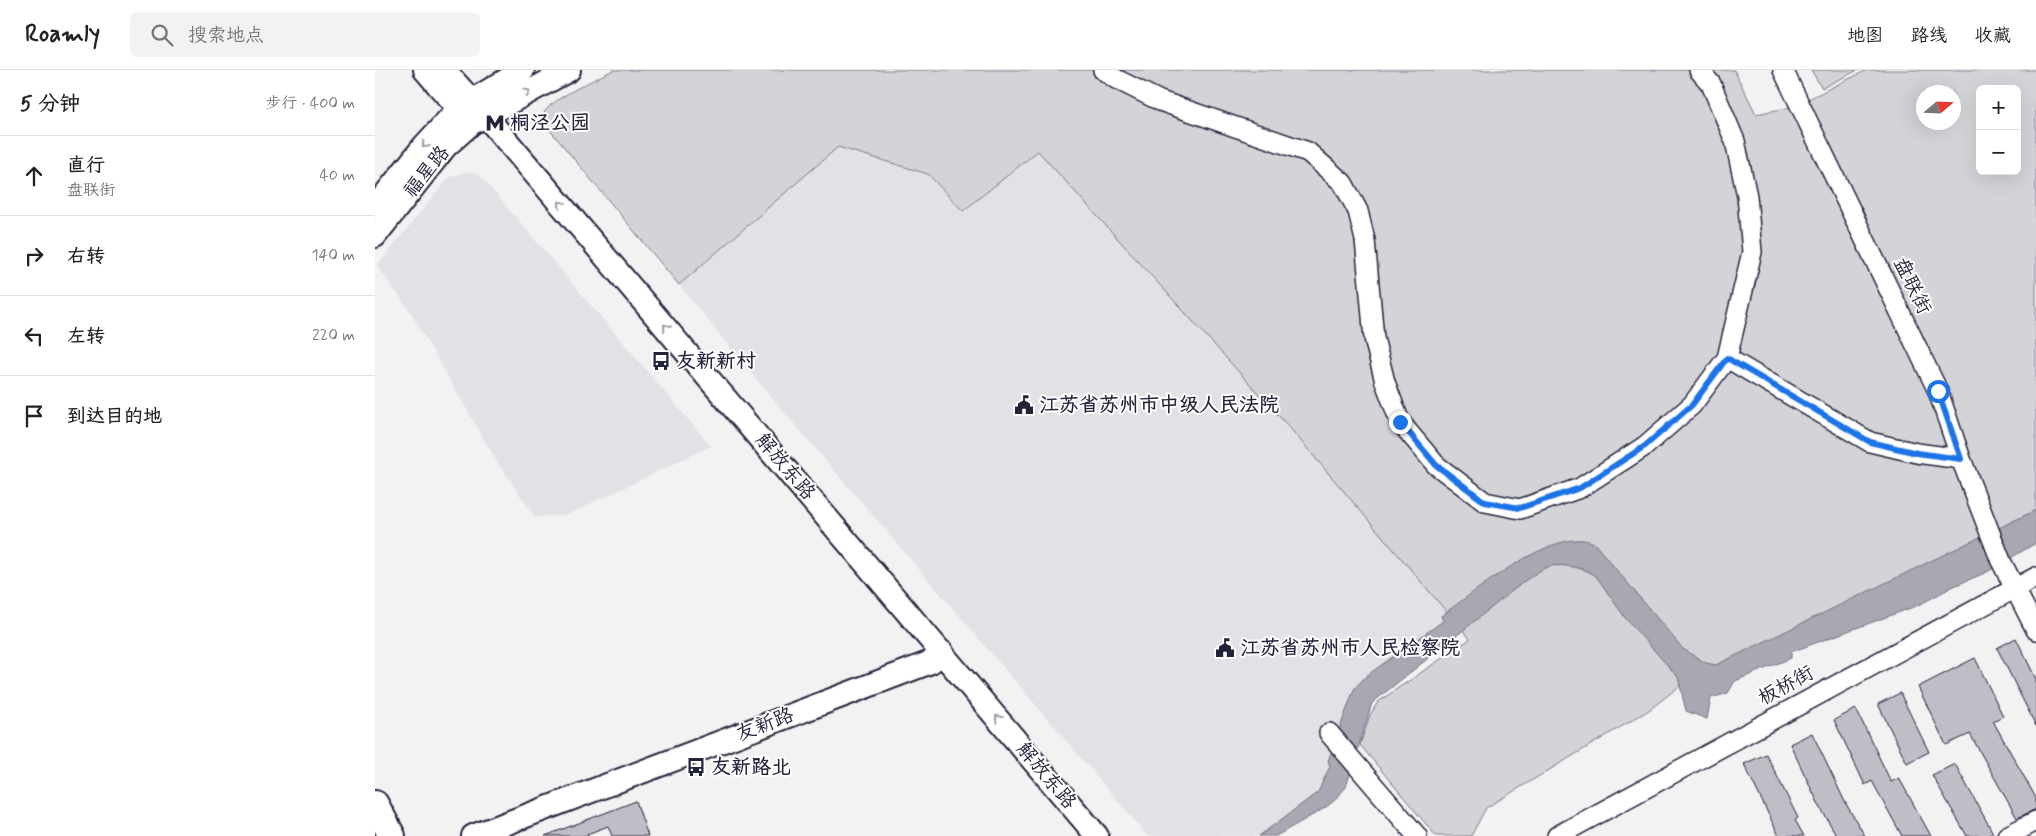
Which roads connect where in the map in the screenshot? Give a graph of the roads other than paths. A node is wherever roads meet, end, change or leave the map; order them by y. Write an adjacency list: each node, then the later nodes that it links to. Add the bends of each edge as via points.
1 (425, 70): 8 (main road)
2 (444, 70): 8 (main road)
3 (523, 70): 8 (main road)
4 (569, 70): 8 (main road, one-way to 4)
5 (1103, 70): 11 (street, via 1160,101 1308,152 1343,183 1358,212 1365,240 1373,338 1400,422 1436,465 1485,502 1520,508 1580,488 1645,446 1679,417 1692,405)
6 (1699, 70): 11 (street, via 1711,84 1735,140 1747,196 1751,252)
7 (1783, 70): 12 (street, 盘联街, via 1938,391)
8 (471, 111): 9 (main road, 福星路, one-way to 9, via 423,147); 10 (main road, 福星路); 16 (main road, 解放东路)
9 (375, 207)
10 (375, 236)
11 (1727, 358): 12 (street, via 1870,442)
12 (1961, 459): 14 (street, 盘联街)
13 (2036, 576): 14 (street, 板桥街)
14 (2014, 587): 15 (street, 盘联街); 28 (street, 板桥街)
15 (2036, 630)
16 (941, 662): 23 (main road, 友新路); 24 (main road, 友新路); 25 (main road, 解放东路); 26 (main road, 解放东路, one-way to 16)
17 (1329, 733): 27 (street)
18 (375, 804): 22 (highway)
19 (2036, 821): 29 (street)
20 (375, 824): 21 (main road)
21 (381, 836)
22 (392, 836)
23 (473, 836)
24 (509, 836)
25 (1077, 836)
26 (1097, 836)
27 (1417, 836)
28 (1557, 836)
29 (2007, 836)

